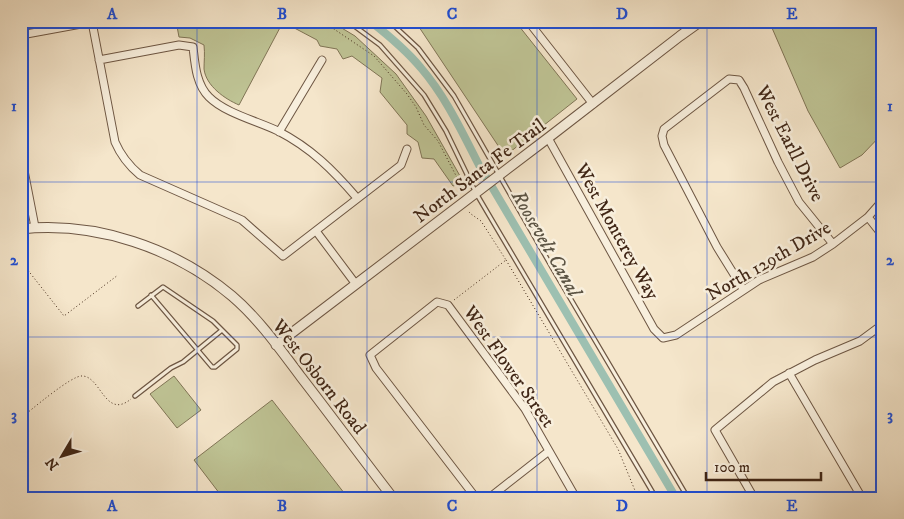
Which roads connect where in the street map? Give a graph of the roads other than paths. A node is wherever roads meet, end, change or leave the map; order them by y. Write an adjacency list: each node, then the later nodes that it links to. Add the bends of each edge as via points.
1 (346, 21): 15 (lane, via 380,45 424,95 446,131)
2 (389, 21): 14 (lane, via 418,48 443,80)
3 (528, 21): 9 (street)
4 (701, 21): 9 (street, North Santa Fe Trail)
5 (92, 22): 6 (street); 7 (street)
6 (21, 35)
7 (99, 60): 10 (street, via 179,45 193,47 196,72 208,96 219,105); 21 (street, via 115,142 121,156 140,175 242,220 283,256)
8 (322, 60): 10 (street)
9 (593, 104): 11 (street, North Santa Fe Trail)
10 (279, 132): 16 (street, via 306,147 334,171)
11 (548, 138): 14 (street, North Santa Fe Trail); 30 (street, West Monterey Way, via 654,329)
12 (407, 149): 16 (street, via 401,165)
13 (21, 155): 19 (street)
14 (497, 177): 15 (street, North Santa Fe Trail); 41 (lane)
15 (471, 196): 24 (street, North Santa Fe Trail); 40 (lane)
16 (357, 198): 21 (street)
17 (883, 200): 18 (street, North 129th Drive)
18 (868, 217): 22 (street); 23 (street, North 129th Drive)
19 (35, 227): 20 (street); 31 (street, West Osborn Road, via 80,229 128,240 171,257 213,281 252,316)
20 (21, 228)
21 (316, 231): 24 (street)
22 (883, 236)
23 (832, 244): 25 (street, North 129th Drive, via 813,257); 25 (street, West Earll Drive, via 799,202 744,88 739,80 730,79 664,129 662,136 717,247)
24 (355, 283): 31 (street, North Santa Fe Trail)
25 (743, 289): 30 (street, North 129th Drive, via 676,334)
26 (151, 296): 27 (lane); 29 (lane, via 163,287 213,320); 32 (lane)
27 (138, 306)
28 (883, 324): 33 (street, via 860,341)
29 (222, 330): 32 (lane); 32 (lane, via 237,349 215,367)
30 (663, 338)
31 (276, 345): 36 (street, West Osborn Road)
32 (197, 350): 34 (lane)
33 (789, 373): 42 (street, via 773,382 714,430); 43 (street)
34 (135, 396)
35 (549, 451): 37 (street, West Flower Street, via 525,409 448,305 437,302 370,355 376,368); 38 (street); 39 (street, West Flower Street)
36 (393, 498)
37 (476, 498)
38 (489, 498)
39 (576, 498)
40 (656, 498)
41 (688, 498)
42 (754, 498)
43 (862, 498)

